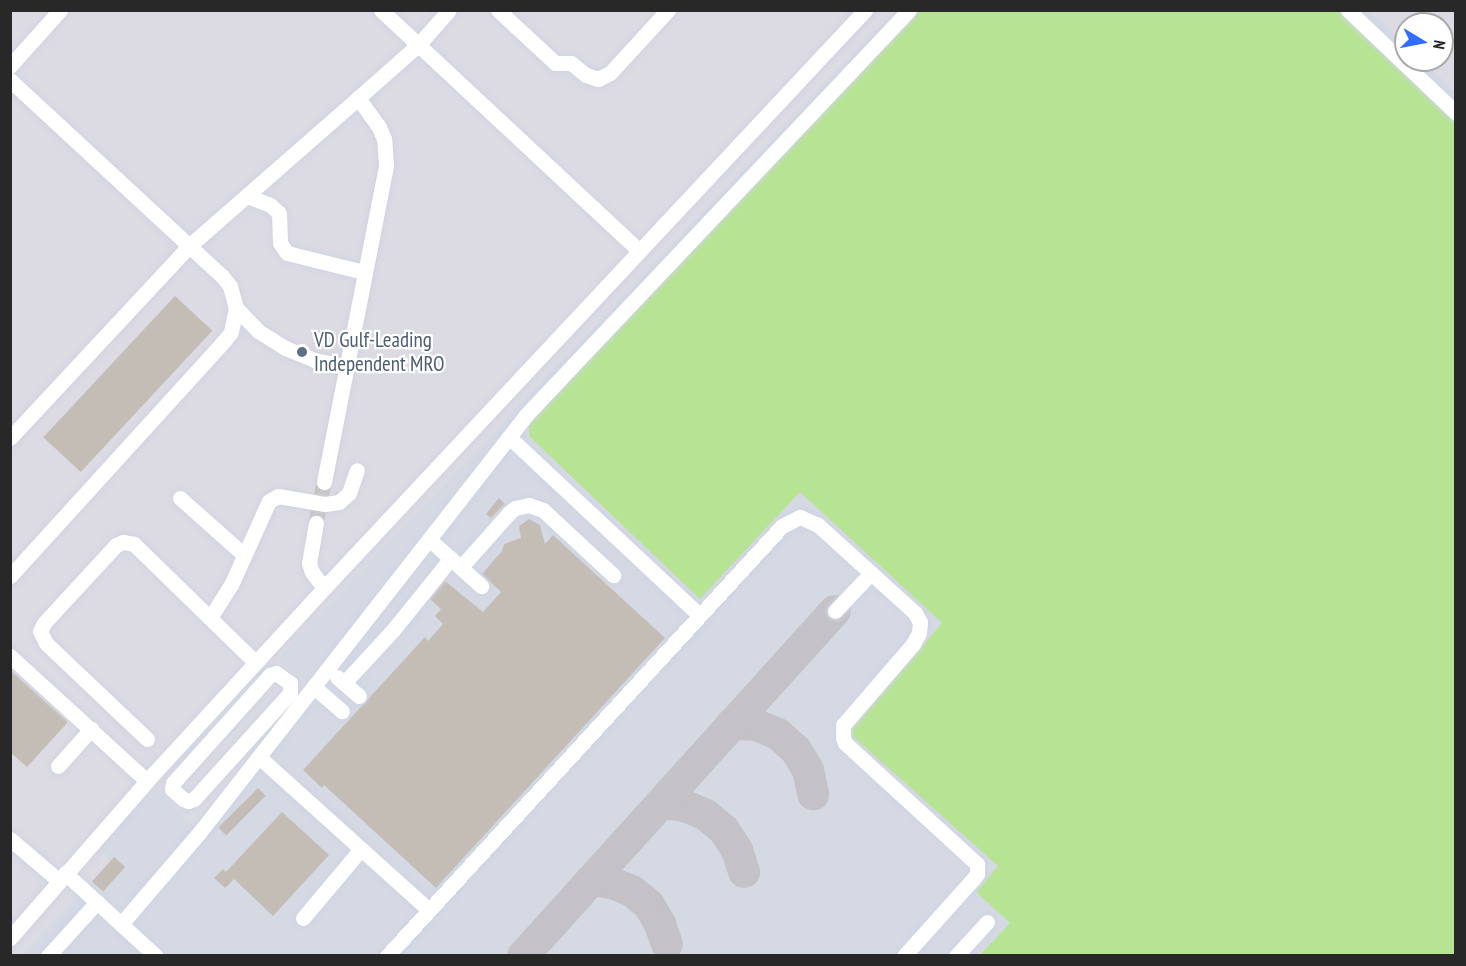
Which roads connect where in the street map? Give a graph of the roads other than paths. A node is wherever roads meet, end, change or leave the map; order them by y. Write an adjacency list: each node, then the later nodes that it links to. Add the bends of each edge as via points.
1 (60, 10): 10 (lane)
2 (381, 10): 9 (lane)
3 (449, 10): 9 (lane)
4 (498, 10): 5 (lane, via 555,63 572,63 598,79 610,73)
5 (668, 10)
6 (865, 10): 16 (lane)
7 (909, 10): 21 (lane)
8 (1348, 10): 13 (lane)
9 (419, 44): 12 (lane); 16 (lane)
10 (10, 66)
11 (10, 80): 15 (lane)
12 (358, 98): 14 (lane); 17 (lane, via 379,127 386,152)
13 (1455, 113)
14 (247, 196): 15 (lane); 17 (lane, via 279,213 280,243 287,253)
15 (189, 246): 18 (lane, via 230,286); 20 (lane)
16 (639, 251): 33 (lane)
17 (364, 272): 19 (lane)
18 (236, 308): 19 (lane, via 258,331 285,348 314,360); 31 (lane, via 231,332 224,342)
19 (345, 366): 23 (lane)
20 (12, 435)
21 (509, 437): 26 (lane); 36 (lane)
22 (357, 470): 27 (lane, via 350,493 339,502 325,504 273,497)
23 (324, 482)
24 (180, 498): 27 (lane)
25 (316, 523): 33 (lane, via 309,563)
26 (430, 540): 28 (lane); 35 (lane)
27 (244, 555): 37 (lane, via 227,593)
28 (456, 563): 30 (lane, via 509,513 530,505 543,510); 32 (lane); 38 (lane)
29 (871, 573): 34 (lane); 36 (lane, via 813,520 793,518); 64 (lane, via 915,612 920,627 912,644 843,725 843,738 971,855 978,869)
30 (613, 575)
31 (10, 576)
32 (481, 586)
33 (324, 588): 40 (lane)
34 (835, 611)
35 (372, 613): 38 (lane); 41 (lane)
36 (699, 615): 56 (lane)
37 (210, 618): 40 (lane); 47 (lane, via 134,544 123,542 41,627 46,643)
38 (393, 630): 42 (lane)
39 (10, 656): 46 (lane)
40 (256, 663): 50 (lane)
41 (328, 669): 42 (lane); 43 (lane)
42 (344, 683): 44 (lane)
43 (314, 687): 45 (lane); 48 (lane)
44 (359, 696)
45 (342, 711)
46 (91, 729): 49 (lane); 50 (lane)
47 (147, 739)
48 (259, 757): 53 (lane); 59 (lane)
49 (58, 766)
50 (151, 776): 51 (lane); 54 (lane)
51 (172, 787): 51 (lane, via 185,801 194,799 290,693 291,686 285,677 270,675)
52 (10, 839): 54 (lane)
53 (361, 849): 56 (lane); 57 (lane)
54 (61, 877): 55 (lane); 60 (lane)
55 (97, 902): 59 (lane); 61 (lane)
56 (429, 910): 63 (lane)
57 (303, 918)
58 (987, 922): 65 (lane)
59 (121, 924): 62 (lane)
60 (10, 938)
61 (48, 956)
62 (156, 956)
63 (387, 956)
64 (904, 956)
65 (956, 956)

